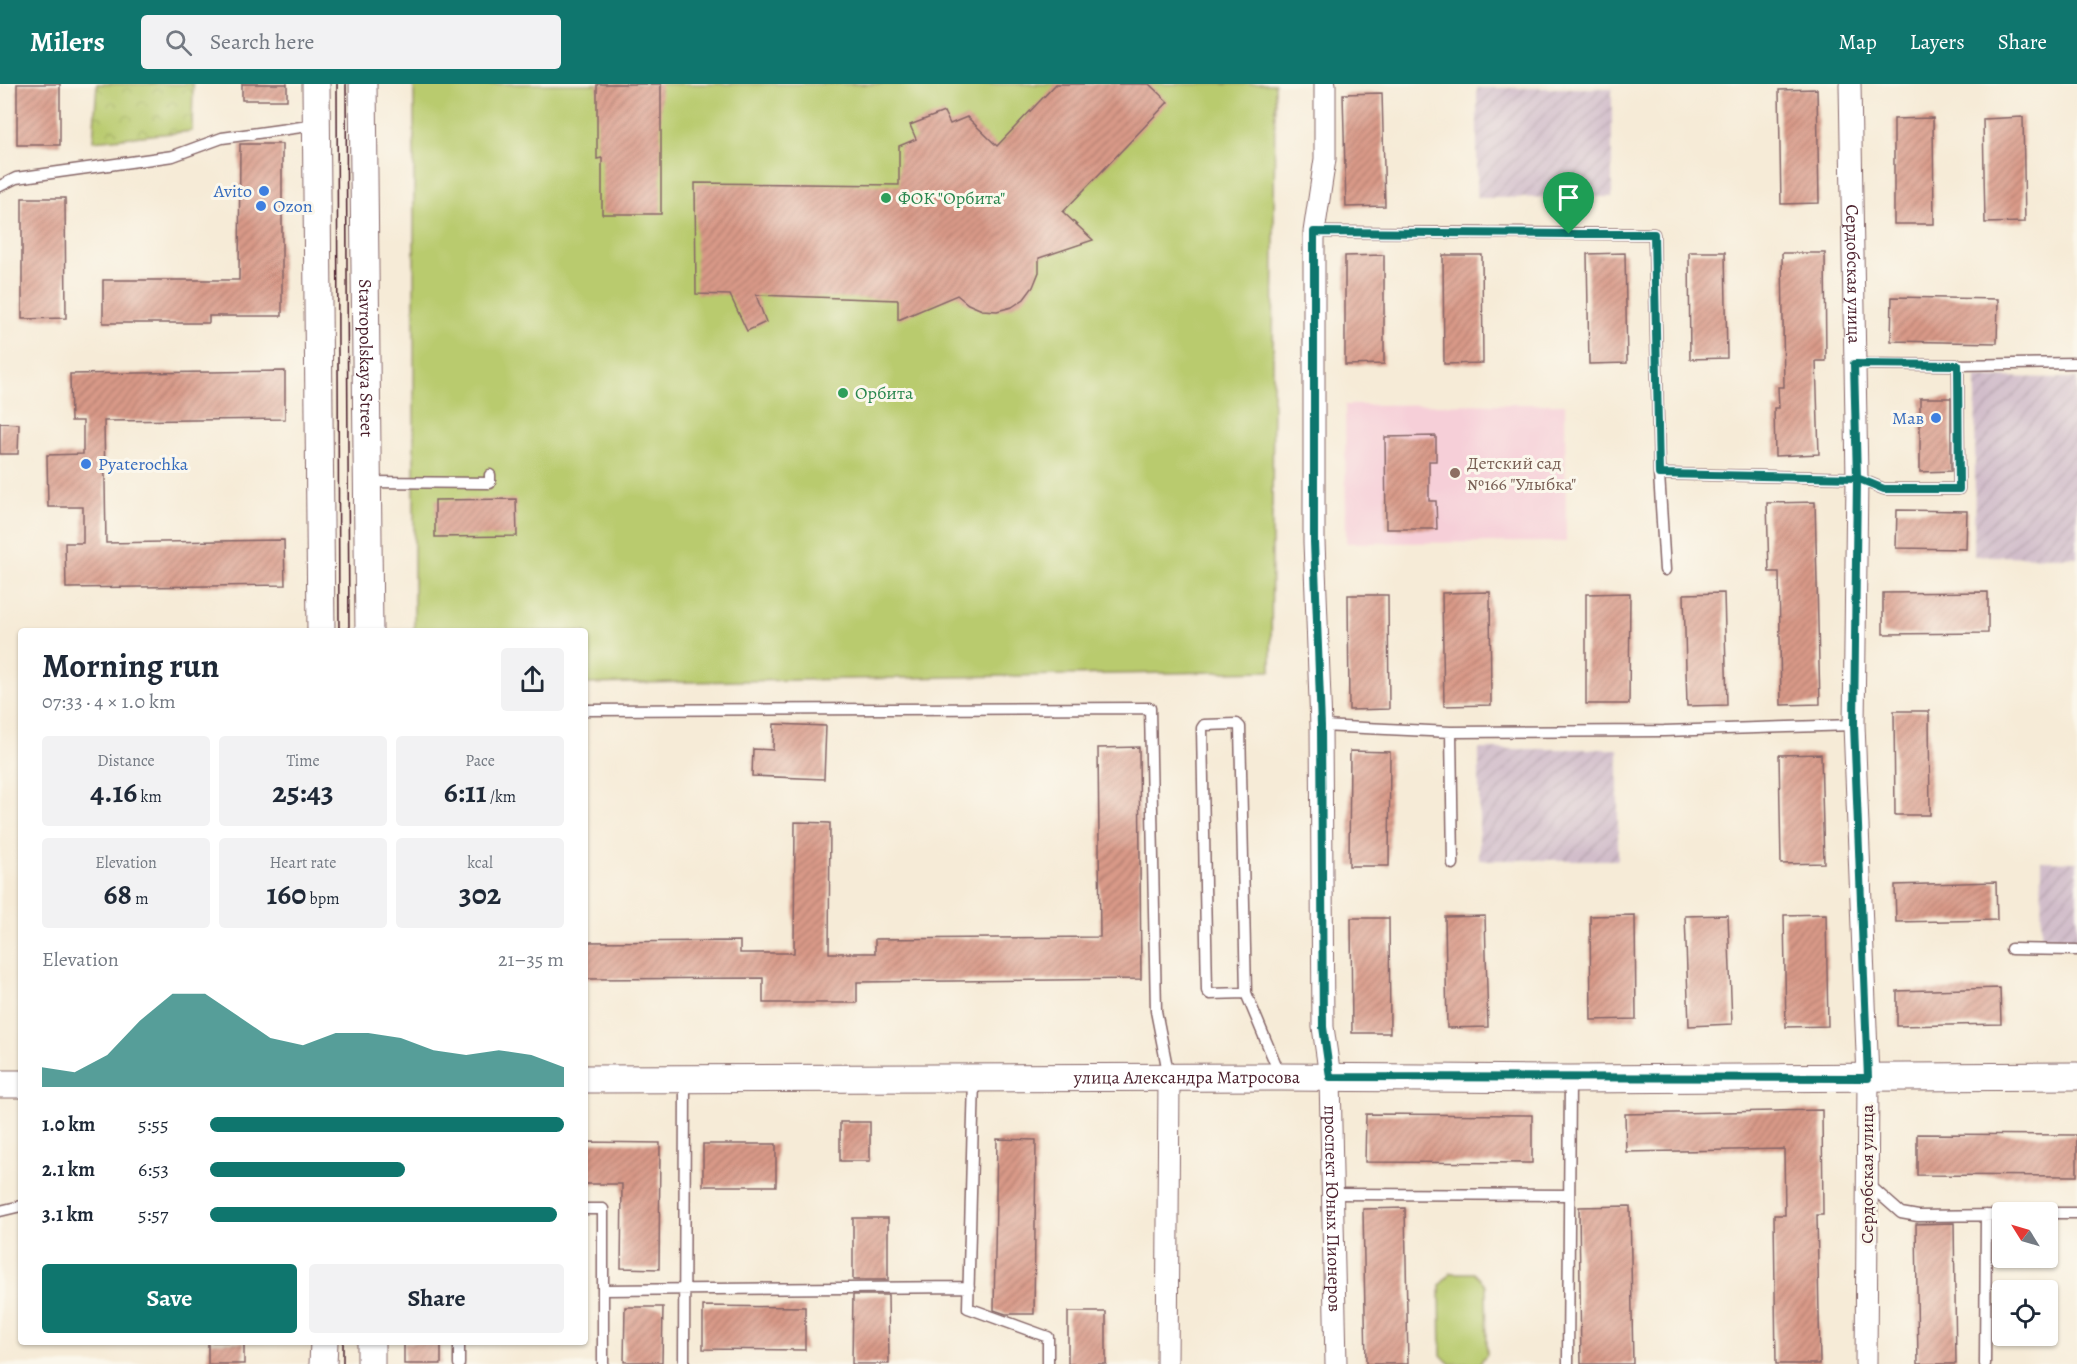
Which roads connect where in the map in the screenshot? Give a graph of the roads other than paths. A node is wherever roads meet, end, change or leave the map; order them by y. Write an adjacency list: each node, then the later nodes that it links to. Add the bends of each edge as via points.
1 (316, 84): 5 (street)
2 (363, 84): 14 (street, Stavropolskaya Street)
3 (1325, 84): 7 (street, проспект Юных Пионеров, via 1325,159)
4 (1850, 84): 9 (street, Сердобская улица)
5 (316, 125): 6 (lane, via 222,138 173,156 16,178); 16 (street)
6 (0, 186)
7 (1314, 232): 11 (lane, via 1654,234); 20 (street, проспект Юных Пионеров, via 1314,542)
8 (2077, 363): 10 (lane)
9 (1854, 364): 10 (lane); 13 (street, Сердобская улица)
10 (1958, 365): 13 (lane, via 1959,489 1884,489)
11 (1659, 474): 13 (lane); 15 (lane)
12 (490, 475): 14 (lane, via 490,483)
13 (1857, 478): 19 (street, Сердобская улица)
14 (368, 482): 17 (street, Stavropolskaya Street)
15 (1665, 570)
16 (321, 628)
17 (369, 628)
18 (588, 710): 30 (lane, via 1150,708 1156,1011)
19 (1854, 725): 21 (lane); 31 (street, Сердобская улица)
20 (1321, 726): 21 (lane); 28 (street, проспект Юных Пионеров, via 1323,1027)
21 (1451, 732): 22 (lane)
22 (1454, 864)
23 (2011, 949): 24 (lane)
24 (2077, 950)
25 (1246, 993): 25 (lane, via 1240,727 1204,725 1207,991); 27 (lane)
26 (2077, 1076): 31 (street, улица Александра Матросова)
27 (1281, 1077): 28 (street, улица Александра Матросова); 30 (street, улица Александра Матросова)
28 (1330, 1077): 34 (street, улица Александра Матросова); 38 (street, проспект Юных Пионеров)
29 (974, 1078): 30 (street, улица Александра Матросова); 33 (street, улица Александра Матросова); 47 (lane)
30 (1169, 1078): 59 (street)
31 (1868, 1078): 34 (street, улица Александра Матросова); 37 (street, Сердобская улица)
32 (588, 1079): 33 (street, улица Александра Матросова)
33 (685, 1079): 48 (lane)
34 (1570, 1079): 39 (lane)
35 (0, 1084): 36 (street)
36 (18, 1084)
37 (1867, 1182): 45 (lane, via 1901,1213); 62 (street, Сердобская улица)
38 (1332, 1194): 39 (lane); 60 (street, проспект Юных Пионеров)
39 (1569, 1195): 61 (lane)
40 (18, 1207): 42 (lane)
41 (588, 1209): 49 (lane, via 603,1209)
42 (0, 1211)
43 (2077, 1213): 44 (lane)
44 (2058, 1214)
45 (1986, 1215): 46 (lane); 63 (lane)
46 (1992, 1215)
47 (969, 1287): 48 (lane); 58 (lane, via 968,1308 1048,1337)
48 (684, 1289): 49 (lane); 57 (lane)
49 (603, 1290): 56 (lane)
50 (324, 1345): 53 (street)
51 (371, 1345): 54 (street)
52 (459, 1345): 55 (lane)
53 (324, 1364)
54 (371, 1364)
55 (459, 1364)
56 (603, 1364)
57 (684, 1364)
58 (1048, 1364)
59 (1167, 1364)
60 (1336, 1364)
61 (1568, 1364)
62 (1866, 1364)
63 (1985, 1364)

